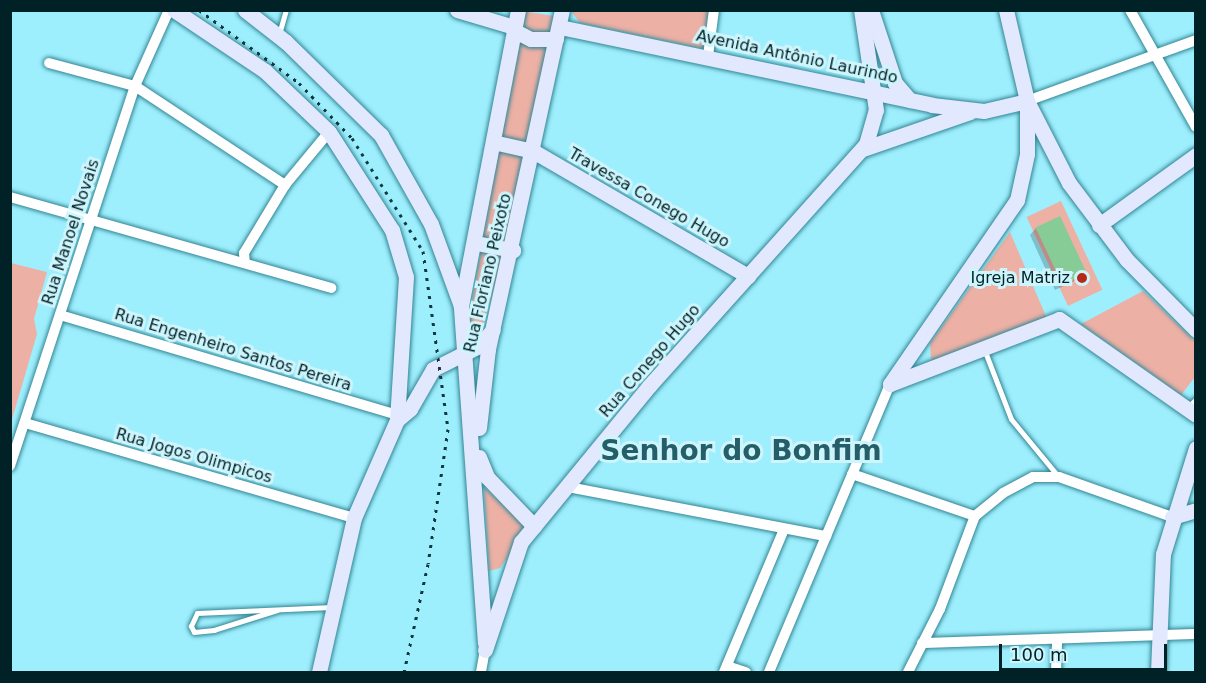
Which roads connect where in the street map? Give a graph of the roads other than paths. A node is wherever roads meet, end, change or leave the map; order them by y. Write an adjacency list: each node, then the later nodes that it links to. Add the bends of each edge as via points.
1 (169, 10): 20 (street, Rua Manoel Novais)
2 (174, 10): 26 (street, via 265,71)
3 (245, 10): 15 (street)
4 (286, 10): 15 (lane)
5 (457, 10): 14 (street)
6 (512, 10): 12 (street)
7 (714, 10): 17 (street)
8 (861, 10): 21 (street)
9 (871, 10): 22 (street, via 895,83)
10 (1006, 10): 23 (street)
11 (1130, 10): 18 (street)
12 (518, 11): 14 (street, Rua Floriano Peixoto)
13 (558, 21): 14 (street, Avenida Antônio Laurindo, via 540,41); 17 (street, Avenida Antônio Laurindo); 29 (street, Rua Floriano Peixoto)
14 (513, 29): 27 (street, Rua Floriano Peixoto)
15 (278, 35): 40 (street, via 381,135 431,224)
16 (1196, 40): 18 (street)
17 (708, 56): 21 (street, Avenida Antônio Laurindo)
18 (1152, 58): 23 (street); 25 (street)
19 (48, 63): 20 (street)
20 (135, 86): 31 (street); 33 (street, Rua Manoel Novais)
21 (871, 90): 22 (street, Avenida Antônio Laurindo); 28 (street, via 874,120)
22 (910, 100): 24 (street, Avenida Antônio Laurindo)
23 (1027, 100): 24 (street, Avenida Antônio Laurindo); 34 (street, via 1069,183); 44 (street, via 1027,154 1017,200)
24 (977, 110): 28 (street)
25 (1196, 128)
26 (329, 132): 31 (street); 50 (street, via 368,187 399,247 407,295)
27 (493, 142): 29 (street, Travessa Conego Hugo); 35 (street, Rua Floriano Peixoto)
28 (863, 149): 38 (street, Rua Conego Hugo)
29 (533, 151): 36 (street, Rua Floriano Peixoto); 38 (street, Travessa Conego Hugo)
30 (1196, 154): 34 (street)
31 (285, 185): 37 (street, via 244,253)
32 (10, 197): 33 (street)
33 (88, 223): 37 (street); 41 (street, Rua Manoel Novais)
34 (1098, 225): 43 (street)
35 (476, 243): 36 (street); 40 (street, Rua Floriano Peixoto)
36 (513, 250): 42 (street, Rua Floriano Peixoto)
37 (245, 263): 39 (street)
38 (748, 276): 56 (street, Rua Conego Hugo)
39 (331, 288)
40 (461, 306): 46 (street, Rua Floriano Peixoto)
41 (60, 315): 50 (street, Rua Engenheiro Santos Pereira); 51 (street, Rua Manoel Novais)
42 (496, 326): 46 (street); 61 (street, Rua Floriano Peixoto, via 482,389 480,463)
43 (1196, 330)
44 (920, 342): 47 (street, via 922,356); 48 (street)
45 (984, 349): 47 (street); 49 (street, via 1055,320 1068,321); 55 (lane, via 1011,419)
46 (466, 352): 50 (street, via 433,369 410,410); 65 (street, Rua Floriano Peixoto)
47 (935, 369): 48 (street)
48 (890, 384): 54 (street)
49 (1193, 407)
50 (397, 417): 60 (street)
51 (25, 423): 53 (street, Rua Manoel Novais); 60 (street, Rua Jogos Olimpicos)
52 (1196, 448): 59 (street)
53 (10, 466)
54 (852, 474): 58 (street); 63 (street)
55 (1059, 477): 58 (street, via 1033,477); 59 (street)
56 (568, 487): 61 (street, Rua Conego Hugo); 62 (street)
57 (1196, 510): 59 (street)
58 (975, 516): 71 (street)
59 (1172, 517): 69 (street, via 1163,554)
60 (354, 518): 66 (street)
61 (534, 526): 64 (street, Rua Conego Hugo, via 514,555)
62 (784, 529): 63 (street); 73 (street)
63 (826, 536): 77 (street)
64 (507, 579): 65 (street); 72 (street, Rua Conego Hugo)
65 (480, 598): 72 (street, Rua Floriano Peixoto)
66 (334, 607): 67 (lane); 74 (street)
67 (277, 610): 67 (lane, via 197,614 191,626 194,632 214,630)
68 (1196, 634): 69 (street)
69 (1160, 637): 70 (street); 80 (street)
70 (1057, 640): 71 (street); 79 (street)
71 (922, 643): 78 (street)
72 (485, 650): 75 (street)
73 (726, 669): 76 (street)
74 (320, 672)
75 (481, 672)
76 (746, 672)
77 (772, 672)
78 (908, 672)
79 (1056, 672)
80 (1158, 672)

